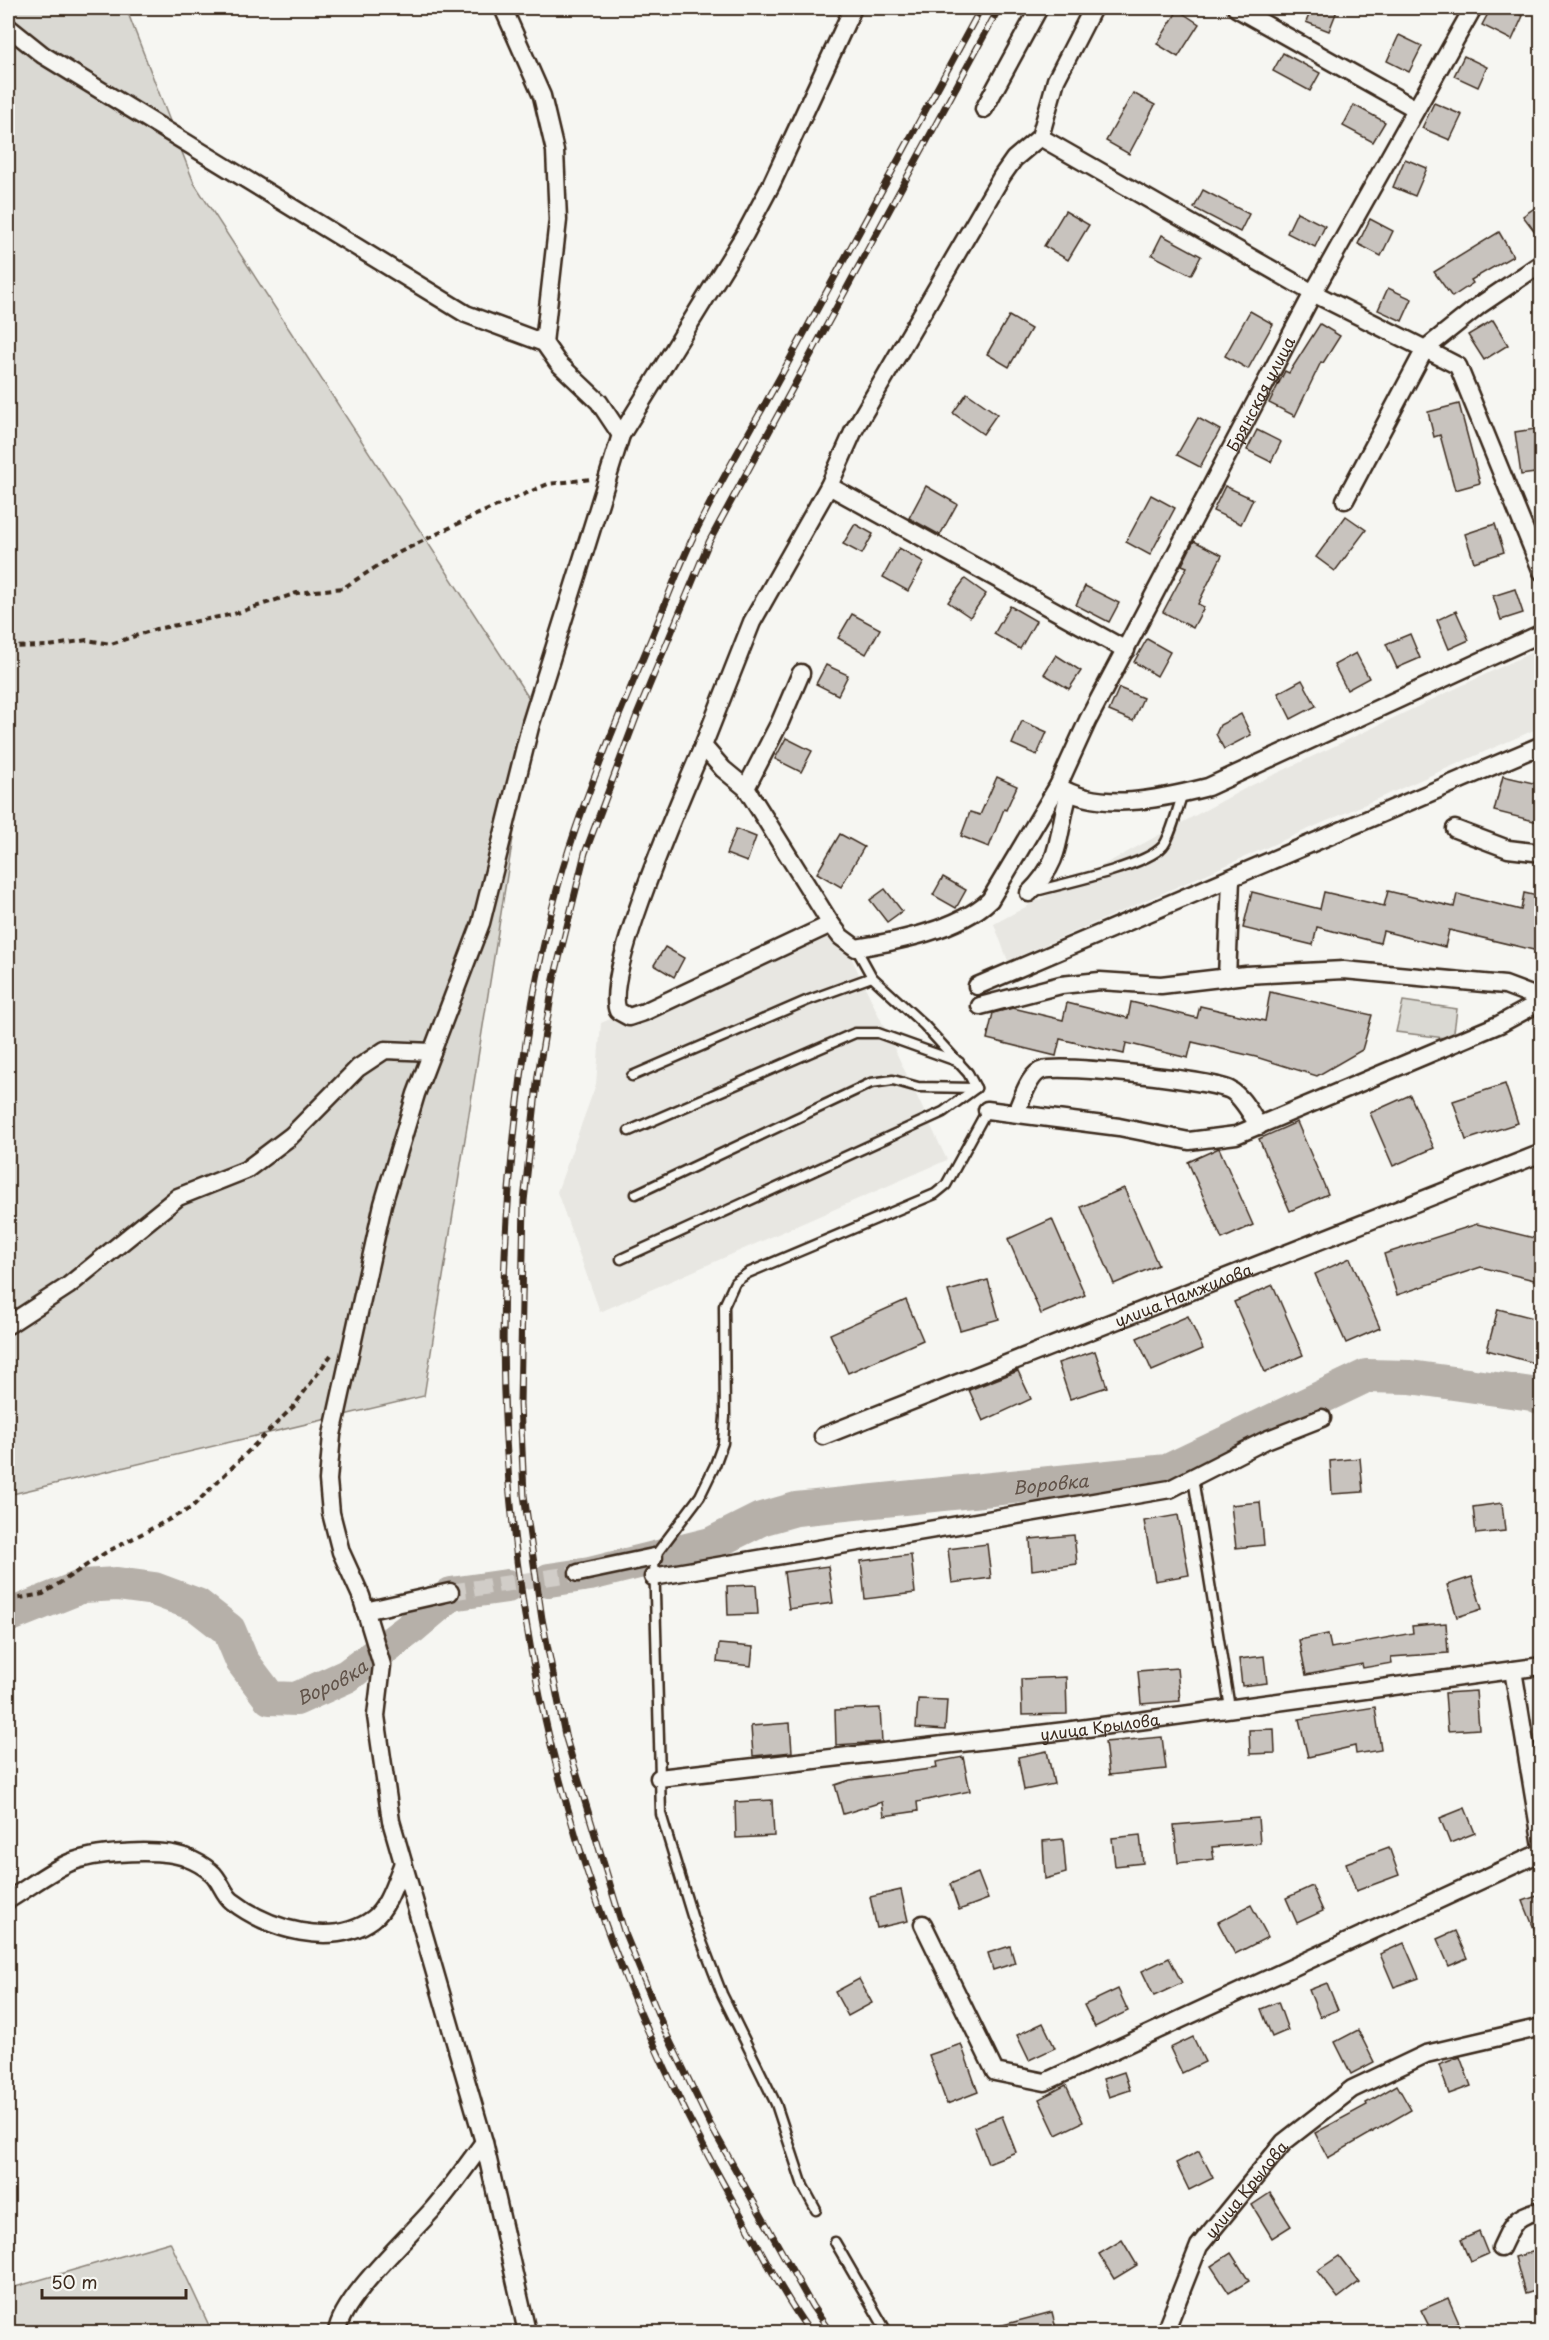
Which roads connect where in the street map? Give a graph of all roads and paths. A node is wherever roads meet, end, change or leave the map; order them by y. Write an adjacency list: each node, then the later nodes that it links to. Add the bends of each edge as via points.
1 (502, 8): 13 (street, via 542,96 555,151 558,220)
2 (853, 8): 15 (street, via 745,234)
3 (1039, 8): 8 (street)
4 (1093, 8): 10 (street, via 1056,80)
5 (1236, 8): 9 (street)
6 (1473, 8): 9 (street, Брянская улица)
7 (8, 27): 13 (street, via 43,55 466,314)
8 (984, 109)
9 (1416, 109): 12 (street, Брянская улица)
10 (1040, 137): 12 (street); 17 (street, via 1014,159 1002,176 854,430)
11 (1542, 263): 14 (street, via 1480,304)
12 (1313, 293): 14 (street); 22 (street, Брянская улица)
13 (544, 343): 15 (street, via 558,363 599,402)
14 (1425, 349): 18 (street); 19 (street, via 1458,366)
15 (621, 435): 16 (street)
16 (606, 477): 21 (path, via 548,484 400,552 343,588 297,593 234,614 156,629 111,644 87,640 49,646); 40 (street, via 531,723 481,923)
17 (829, 486): 22 (street); 25 (street, via 752,622)
18 (1345, 500)
19 (1542, 572)
20 (1542, 633): 28 (street, via 1208,787)
21 (8, 646)
22 (1126, 650): 27 (street, Брянская улица, via 1088,720)
23 (801, 673): 26 (street)
24 (1542, 745): 31 (street)
25 (703, 746): 26 (street); 33 (street, via 628,938 615,995 618,1011 629,1017 644,1012)
26 (746, 788): 33 (street)
27 (1063, 789): 28 (street, via 1089,800); 32 (street, via 1055,859 1043,880); 34 (street, via 990,900 974,915 895,942)
28 (1183, 793): 32 (lane, via 1164,846 1113,870)
29 (1455, 829): 30 (street, via 1508,849)
30 (1542, 853)
31 (1231, 879): 36 (street); 37 (street)
32 (1029, 893)
33 (831, 924): 34 (street)
34 (856, 948): 35 (lane)
35 (872, 977): 41 (lane); 42 (lane)
36 (1227, 978): 38 (street, via 1344,970 1505,985); 39 (street, via 1161,985 1100,981 1061,985)
37 (977, 986)
38 (1542, 1000): 46 (street, via 1500,1024)
39 (980, 1006)
40 (432, 1052): 51 (street, via 385,1050 358,1068 291,1136 246,1170 178,1197 68,1286); 61 (street, via 383,1204 332,1435 328,1480 331,1513 341,1552)
41 (959, 1062): 43 (lane); 47 (lane, via 878,1033 855,1033)
42 (632, 1076)
43 (976, 1088): 49 (lane, via 918,1087 893,1080 871,1083); 50 (lane, via 943,1112)
44 (987, 1110): 45 (street); 56 (lane, via 946,1185 935,1194 748,1273 735,1282 723,1306 723,1443 700,1496)
45 (1016, 1112): 46 (street, via 1189,1141 1236,1134); 46 (street, via 1034,1075 1042,1070 1094,1071 1213,1083 1232,1090)
46 (1258, 1126)
47 (629, 1131)
48 (1542, 1153): 54 (street, улица Намжилова)
49 (636, 1194)
50 (621, 1259)
51 (8, 1325)
52 (334, 1350): 60 (path, via 294,1406 191,1508 105,1553 43,1594)
53 (1322, 1418): 55 (street, via 1266,1440)
54 (823, 1436)
55 (1193, 1478): 58 (street, via 1170,1489); 64 (lane)
56 (654, 1557): 57 (street); 58 (lane)
57 (578, 1572)
58 (653, 1576): 65 (lane)
59 (450, 1592): 61 (street)
60 (8, 1600)
61 (365, 1611): 68 (street, via 382,1665 376,1716 391,1821)
62 (1542, 1666): 63 (street, улица Крылова)
63 (1513, 1670): 64 (street, улица Крылова); 66 (street)
64 (1230, 1708): 65 (street, улица Крылова)
65 (659, 1778): 73 (lane, via 661,1814 692,1916 722,1994 776,2104 803,2186)
66 (1542, 1846)
67 (1542, 1852): 70 (street, via 1045,2082 995,2072)
68 (403, 1863): 69 (street, via 390,1895 374,1918 354,1929 332,1933 296,1931 260,1919 230,1900 212,1872 186,1858 151,1852 74,1861); 72 (street)
69 (8, 1900)
70 (923, 1924)
71 (1542, 2027): 80 (street, улица Крылова, via 1426,2054 1352,2089 1284,2142 1199,2246)
72 (484, 2142): 77 (street, via 433,2208 372,2276 338,2321); 78 (street)
73 (816, 2210)
74 (1542, 2210): 76 (street, via 1522,2214 1512,2225)
75 (835, 2242): 79 (lane)
76 (1502, 2248)
77 (337, 2332)
78 (527, 2332)
79 (887, 2332)
80 (1164, 2332)

